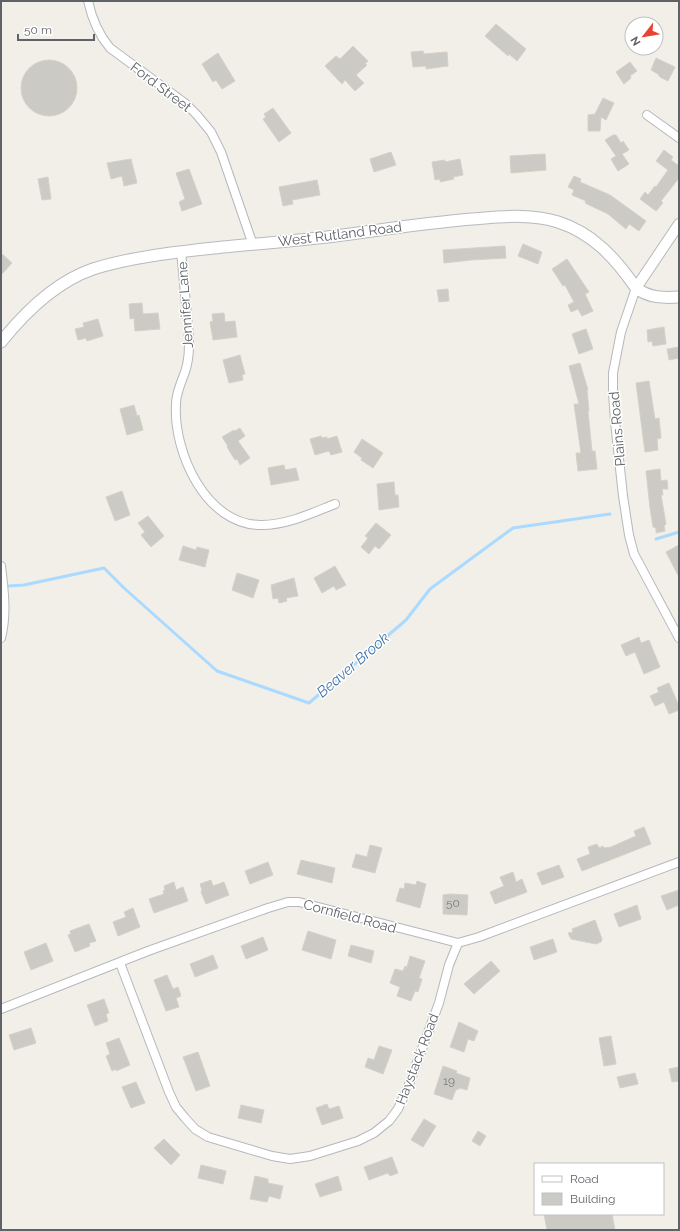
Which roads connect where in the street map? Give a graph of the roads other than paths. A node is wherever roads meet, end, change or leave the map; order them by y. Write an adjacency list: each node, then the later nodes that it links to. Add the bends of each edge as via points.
1 (88, 1): 5 (street, Ford Street, via 96,28 110,48 186,104 211,132 221,152)
2 (647, 115): 3 (street)
3 (679, 138)
4 (679, 224): 7 (street, Plains Road)
5 (253, 244): 6 (main road, West Rutland Road); 7 (main road, West Rutland Road, via 434,222 537,218 557,221 588,236 611,255)
6 (181, 251): 9 (main road, West Rutland Road, via 128,260 75,277 32,307); 10 (street, Jennifer Lane, via 189,343 187,363 177,398 176,415 183,454 195,479 220,510 249,524 286,522)
7 (636, 288): 8 (main road, West Rutland Road, via 649,295 670,298); 13 (street, Plains Road, via 616,356 613,387 615,422 629,535 634,554)
8 (679, 296)
9 (1, 342)
10 (335, 504)
11 (1, 566): 14 (street, via 5,600)
12 (679, 619): 13 (street)
13 (670, 622): 15 (street, Plains Road)
14 (1, 638)
15 (679, 638)
16 (679, 862): 17 (street)
17 (458, 943): 18 (street, Cornfield Road, via 321,907 288,902); 18 (street, Haystack Road, via 408,1087 398,1109 389,1121 358,1141 310,1156 290,1159 208,1137 185,1118 169,1092)
18 (120, 963): 19 (street, Cornfield Road)
19 (1, 1009)

